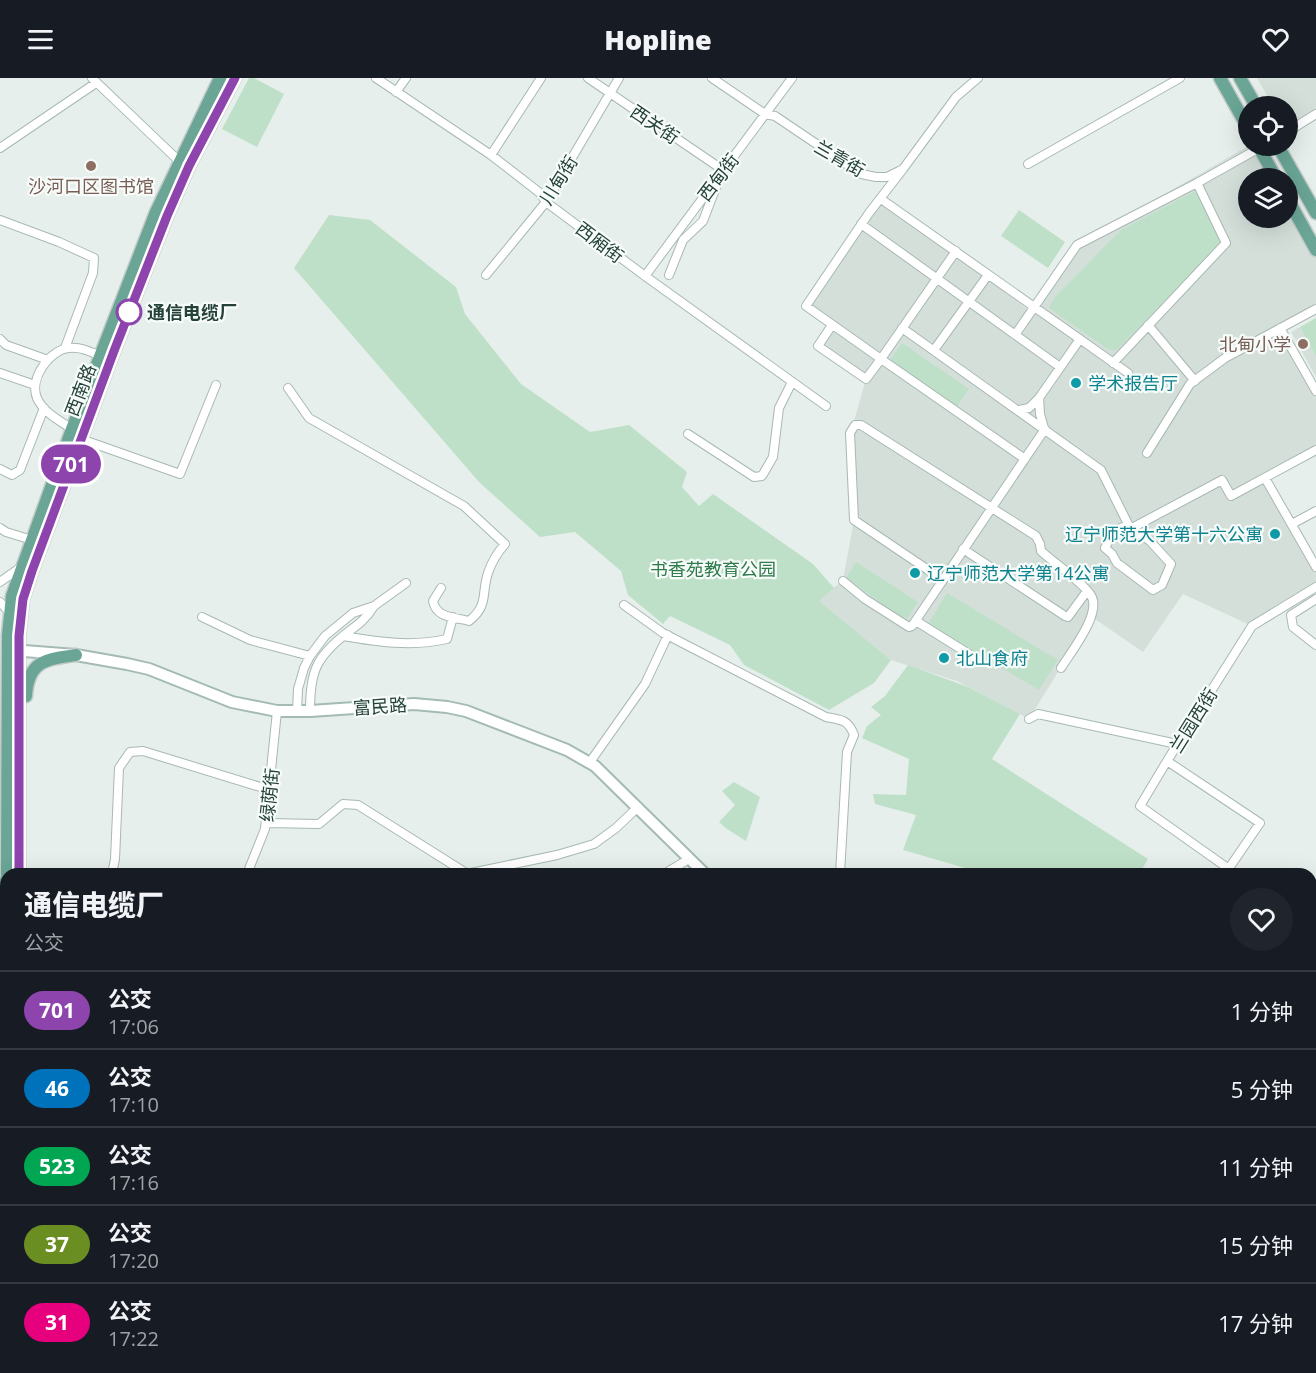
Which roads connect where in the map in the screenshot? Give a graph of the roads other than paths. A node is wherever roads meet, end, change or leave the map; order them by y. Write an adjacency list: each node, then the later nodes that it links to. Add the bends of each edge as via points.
1 (220, 78): 26 (main road, 西南路)
2 (235, 78): 76 (main road, 西南路, via 167,216)
3 (375, 78): 15 (street, 西厢街)
4 (406, 78): 15 (street)
5 (541, 78): 23 (street)
6 (588, 78): 16 (street, 西关街)
7 (619, 78): 16 (street, 川甸街)
8 (712, 78): 19 (street, 兰青街)
9 (792, 78): 19 (street, 西甸街)
10 (978, 78): 28 (street, via 956,97)
11 (1180, 78): 27 (street)
12 (1220, 78): 18 (main road)
13 (1240, 78): 17 (main road)
14 (94, 81): 22 (street); 26 (street)
15 (396, 92): 23 (street, 西厢街)
16 (611, 94): 29 (street, 西关街); 32 (street, 川甸街)
17 (1250, 96)
18 (1238, 110)
19 (765, 114): 28 (street, 兰青街, via 775,116 861,174 887,177); 29 (street, 西甸街)
20 (1316, 114): 21 (street)
21 (1298, 125)
22 (0, 148)
23 (491, 155): 32 (street, 西厢街)
24 (1243, 156): 30 (street)
25 (1284, 156): 33 (main road)
26 (179, 161): 56 (main road, 西南路)
27 (1028, 164)
28 (903, 170): 31 (street)
29 (722, 171): 40 (street, via 703,221 683,240); 42 (street, 西甸街)
30 (1197, 183): 45 (street, via 1077,245); 48 (street, via 1226,243)
31 (881, 199): 36 (street); 38 (street)
32 (546, 202): 39 (street, 川甸街); 42 (street, 西厢街)
33 (1316, 213)
34 (1298, 218): 37 (main road)
35 (0, 220): 54 (street, via 94,258 93,273)
36 (861, 224): 43 (street); 47 (street, via 806,306)
37 (1316, 250)
38 (956, 251): 41 (street); 43 (street)
39 (486, 275)
40 (669, 275)
41 (988, 275): 44 (street); 45 (street)
42 (645, 276): 64 (street, 西厢街)
43 (936, 279): 44 (street); 49 (street)
44 (969, 303): 51 (street); 55 (street)
45 (1034, 307): 51 (street); 53 (street)
46 (1316, 309): 50 (street)
47 (832, 325): 57 (street); 57 (street, via 818,346 866,379)
48 (1148, 326): 59 (street); 63 (street)
49 (902, 328): 55 (street); 57 (street)
50 (1280, 328): 63 (street, via 1225,358); 68 (street)
51 (1015, 335): 60 (street)
52 (0, 339): 58 (street, via 6,345)
53 (1080, 339): 59 (street); 60 (street)
54 (66, 348): 56 (street, via 81,348); 58 (street)
55 (934, 350): 72 (street)
56 (100, 356): 73 (main road, 西南路)
57 (881, 359): 79 (street)
58 (48, 360): 65 (street)
59 (1113, 363): 62 (street)
60 (1060, 367): 69 (street)
61 (0, 373): 65 (street)
62 (1128, 373)
63 (1195, 381): 78 (street)
64 (792, 382): 70 (street, 西厢街); 75 (street, via 779,408 773,457 762,476 754,477)
65 (35, 385): 71 (street)
66 (216, 385): 76 (street, via 180,474)
67 (288, 388): 104 (street, via 309,418 464,506 505,544 487,575 478,614 469,621)
68 (1316, 391)
69 (1039, 398): 72 (street, via 1029,408); 74 (street)
70 (826, 406)
71 (44, 408): 73 (street); 80 (street, via 20,470 12,475)
72 (1019, 410): 74 (street)
73 (72, 429): 87 (main road, 西南路)
74 (1045, 429): 79 (street); 85 (street, via 1101,470)
75 (688, 434)
76 (81, 439): 109 (main road, 西南路, via 23,599)
77 (1316, 450): 81 (street)
78 (1148, 453)
79 (1025, 459): 82 (street)
80 (0, 469)
81 (1265, 478): 84 (street); 85 (street, via 1231,496 1222,480)
82 (992, 507): 88 (street); 91 (street, via 861,425 852,428 854,520); 97 (street, via 1036,536 1041,551)
83 (1316, 511): 84 (street)
84 (1292, 524): 90 (street)
85 (1130, 527): 85 (street, via 1150,541 1171,564 1162,585 1153,590 1106,550 1116,529)
86 (0, 528): 87 (street)
87 (32, 540): 89 (main road, 西南路)
88 (963, 549): 91 (street); 97 (street, via 1065,616 1072,614)
89 (21, 567): 93 (street); 102 (main road, 西南路)
90 (1316, 567)
91 (943, 579): 105 (street)
92 (843, 581): 105 (street, via 909,627)
93 (0, 582)
94 (406, 583): 101 (street)
95 (1316, 587): 119 (street, 兰园西街, via 1252,626)
96 (441, 588): 104 (street, via 433,601 434,609)
97 (1087, 591): 113 (street, via 1092,595 1092,617)
98 (1316, 599): 108 (street, via 1291,615 1293,627)
99 (0, 602): 102 (street)
100 (624, 605): 106 (street)
101 (374, 606): 107 (street, via 368,617); 111 (street, via 353,613 325,636)
102 (10, 613): 109 (main road, 西南路)
103 (202, 617): 111 (street, via 250,640)
104 (453, 617): 107 (street, via 447,639 426,644)
105 (916, 621): 112 (street)
106 (668, 635): 121 (street, via 645,684); 134 (street, via 826,717 850,725 854,735 847,752)
107 (343, 636): 115 (street, via 333,643 313,671)
108 (1316, 645)
109 (14, 650): 110 (street, 富民路); 118 (main road, 西南路); 126 (main road, 西南路)
110 (76, 655): 114 (street, 富民路, via 149,669 232,702); 118 (main road, via 43,662 32,670)
111 (310, 656): 116 (street, via 298,689)
112 (977, 659)
113 (1061, 668)
114 (277, 711): 116 (street, 富民路); 122 (street, 绿荫街)
115 (310, 711): 116 (street, 富民路); 121 (street, 富民路, via 399,704 447,706 476,714)
116 (297, 712)
117 (1029, 719): 119 (street, via 1038,714)
118 (19, 733): 127 (main road, 西南路)
119 (1177, 744): 120 (street, 兰园西街)
120 (1167, 761): 135 (street, via 1140,806); 136 (street, 兰园西街, via 1260,823)
121 (590, 762): 123 (street, 富民路)
122 (270, 790): 124 (street, 绿荫街); 128 (street, via 143,751 130,752 119,768)
123 (638, 807): 125 (street, 富民路); 131 (street, via 594,844)
124 (266, 823): 129 (street, 绿荫街); 130 (street, via 319,824 343,804 358,805)
125 (689, 859): 132 (street); 133 (street, 富民路)
126 (7, 868)
127 (19, 868)
128 (113, 868)
129 (249, 868)
130 (457, 868)
131 (495, 868)
132 (674, 868)
133 (699, 868)
134 (840, 868)
135 (1222, 868)
136 (1230, 868)

